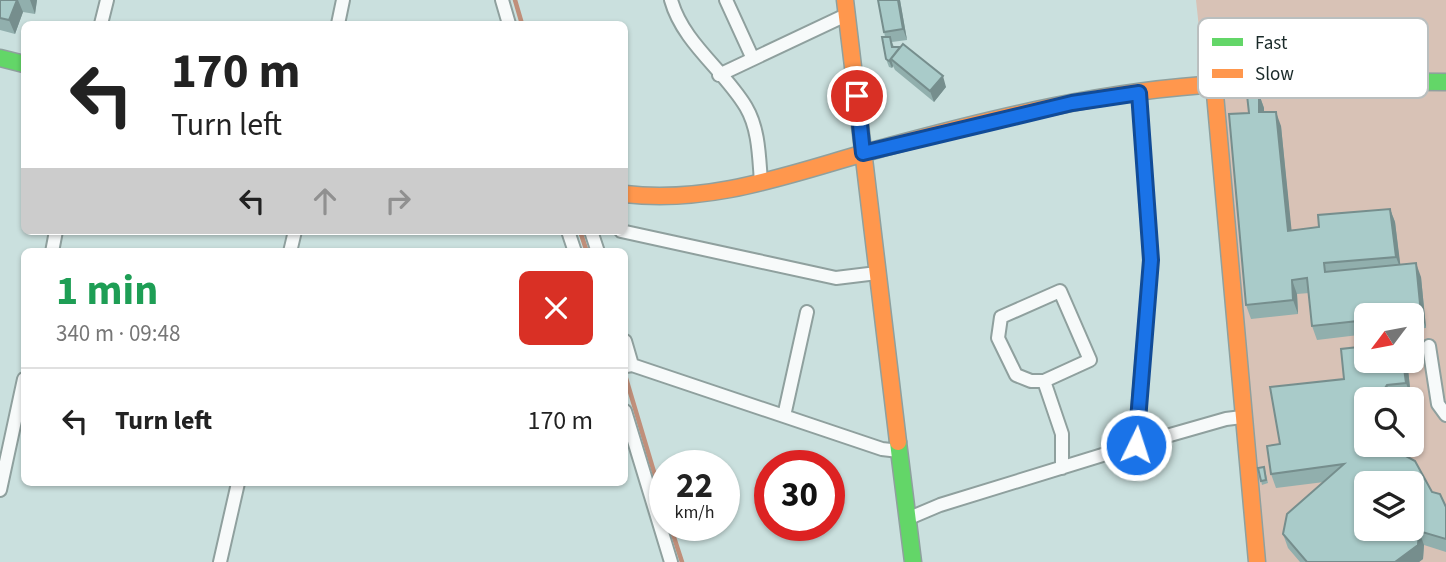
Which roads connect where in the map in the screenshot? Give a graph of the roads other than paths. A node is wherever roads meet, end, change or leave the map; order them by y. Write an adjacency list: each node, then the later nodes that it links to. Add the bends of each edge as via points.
1 (107, 0): 7 (street)
2 (343, 0): 8 (street)
3 (502, 0): 9 (street)
4 (671, 0): 13 (street)
5 (726, 0): 11 (street)
6 (845, 8): 11 (street); 19 (street)
7 (102, 21)
8 (339, 21)
9 (508, 21)
10 (0, 58): 12 (street)
11 (753, 59): 13 (street)
12 (21, 63)
13 (719, 75): 20 (street, via 746,108 757,140)
14 (1428, 82): 15 (street)
15 (1446, 82)
16 (1198, 85): 17 (street)
17 (1139, 93): 19 (street, via 1072,103); 33 (street, via 1151,260)
18 (1215, 98): 31 (street)
19 (863, 153): 20 (street); 23 (street)
20 (761, 182): 21 (street, via 708,195)
21 (628, 195)
22 (628, 233): 23 (street, via 835,278)
23 (877, 273): 34 (street)
24 (807, 312): 30 (street)
25 (1429, 346): 29 (street, via 1438,404)
26 (628, 366): 30 (street)
27 (1044, 381): 27 (street, via 1090,360 1060,291 1001,317 998,338 1016,375); 35 (street, via 1062,434)
28 (21, 393): 37 (street)
29 (1446, 415)
30 (784, 416): 34 (street)
31 (1242, 417): 33 (street); 42 (street)
32 (628, 421): 40 (street)
33 (1136, 445): 35 (street)
34 (899, 451): 38 (street)
35 (1062, 468): 38 (street)
36 (237, 486): 39 (street)
37 (0, 490)
38 (907, 519): 41 (street)
39 (220, 562)
40 (671, 562)
41 (913, 562)
42 (1257, 562)

